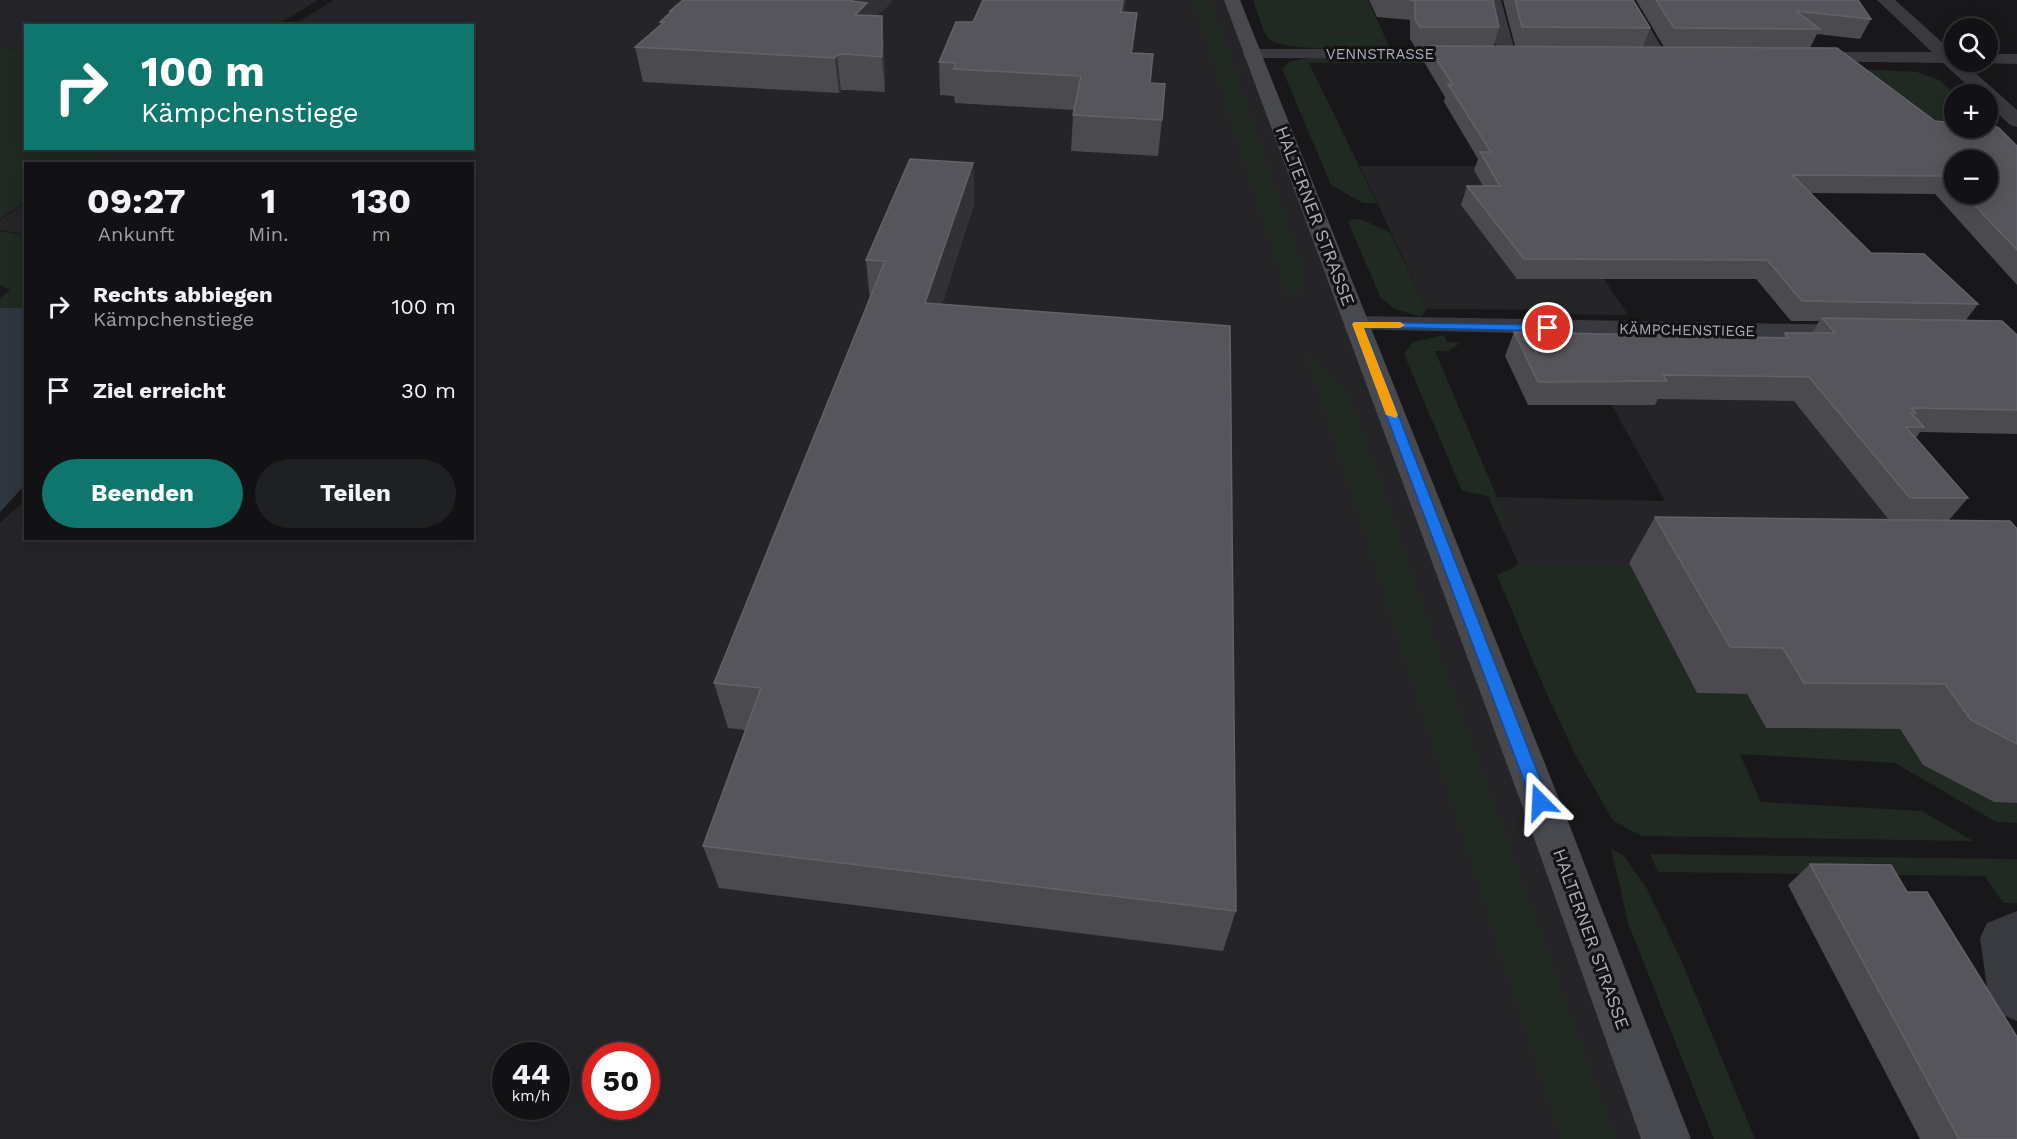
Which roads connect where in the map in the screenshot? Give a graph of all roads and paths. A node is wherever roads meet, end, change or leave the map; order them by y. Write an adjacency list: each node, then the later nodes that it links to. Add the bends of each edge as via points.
1 (1232, 0): 6 (main road, HALTERNER STRASSE)
2 (1493, 0): 7 (street)
3 (1625, 0): 10 (street)
4 (1885, 0): 5 (street)
5 (1944, 51)
6 (1252, 54): 7 (street, VENNSTRASSE); 18 (main road, HALTERNER STRASSE)
7 (1507, 55): 8 (street, VENNSTRASSE)
8 (1530, 55)
9 (1634, 55): 10 (street)
10 (1658, 56): 11 (street)
11 (1680, 56)
12 (1793, 57): 13 (street)
13 (1944, 58)
14 (1998, 59): 15 (street)
15 (2017, 59)
16 (1966, 72): 17 (street)
17 (2017, 121)
18 (1357, 324): 19 (street, KÄMPCHENSTIEGE); 22 (main road, HALTERNER STRASSE)
19 (1880, 333)
20 (2017, 932): 21 (street, via 2002,938 2010,987)
21 (2017, 998)
22 (1666, 1139)

